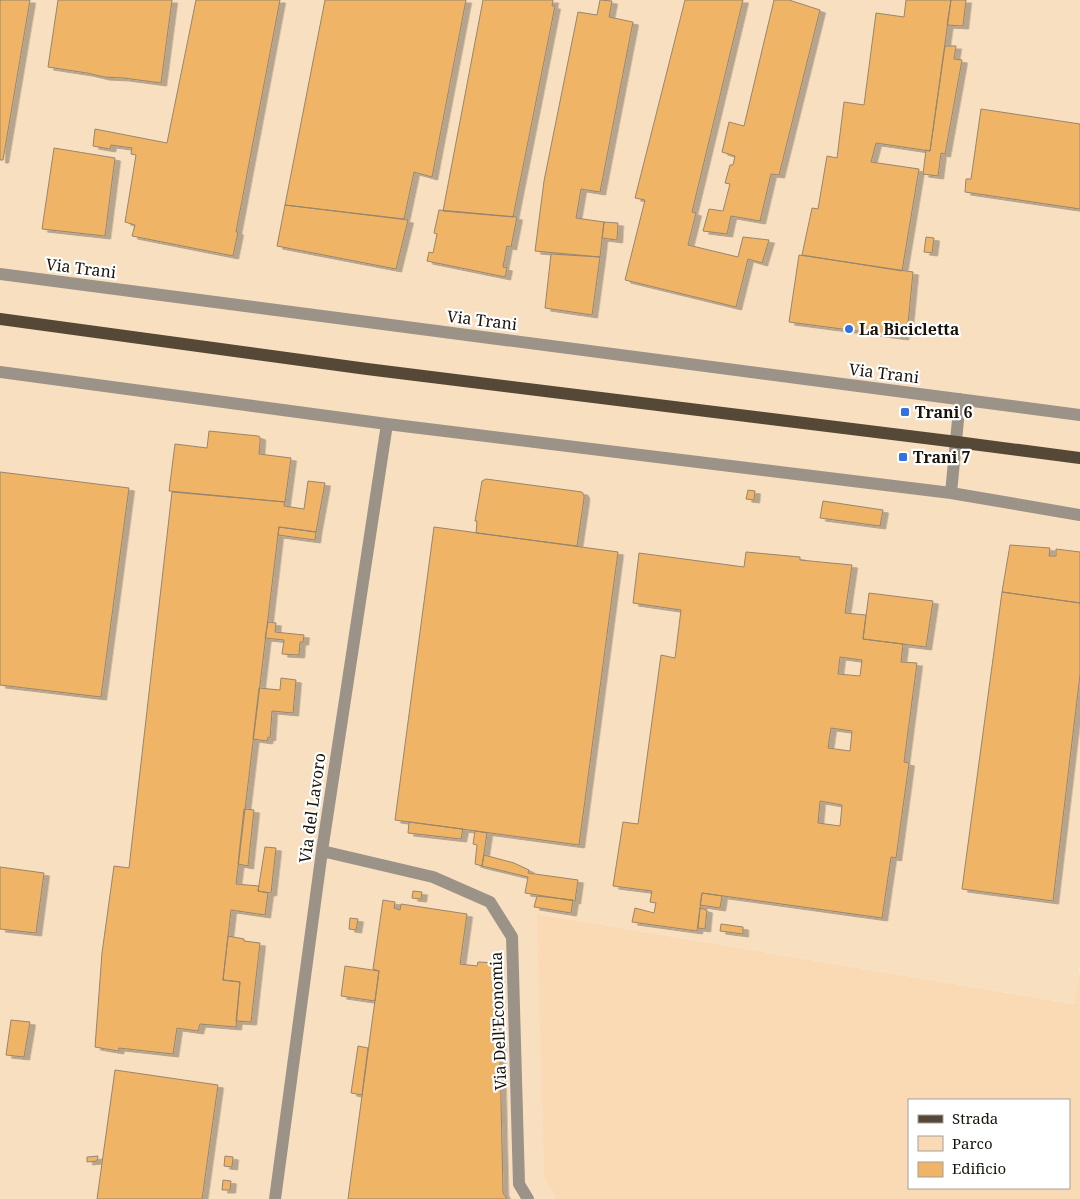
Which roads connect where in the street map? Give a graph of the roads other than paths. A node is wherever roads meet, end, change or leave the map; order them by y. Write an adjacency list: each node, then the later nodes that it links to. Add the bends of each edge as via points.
1 (0, 274): 4 (street, Via Trani)
2 (0, 319): 7 (main road, via 368,369)
3 (0, 372): 6 (street)
4 (960, 399): 5 (street, Via Trani); 7 (street)
5 (1080, 414)
6 (387, 424): 9 (street); 11 (street, Via del Lavoro)
7 (957, 442): 8 (main road); 9 (street)
8 (1080, 458)
9 (951, 493): 10 (street)
10 (1080, 515)
11 (322, 851): 12 (street, Via del Lavoro); 13 (street, Via Dell'Economia, via 433,877 490,902 512,937 519,1184)
12 (275, 1199)
13 (528, 1199)

